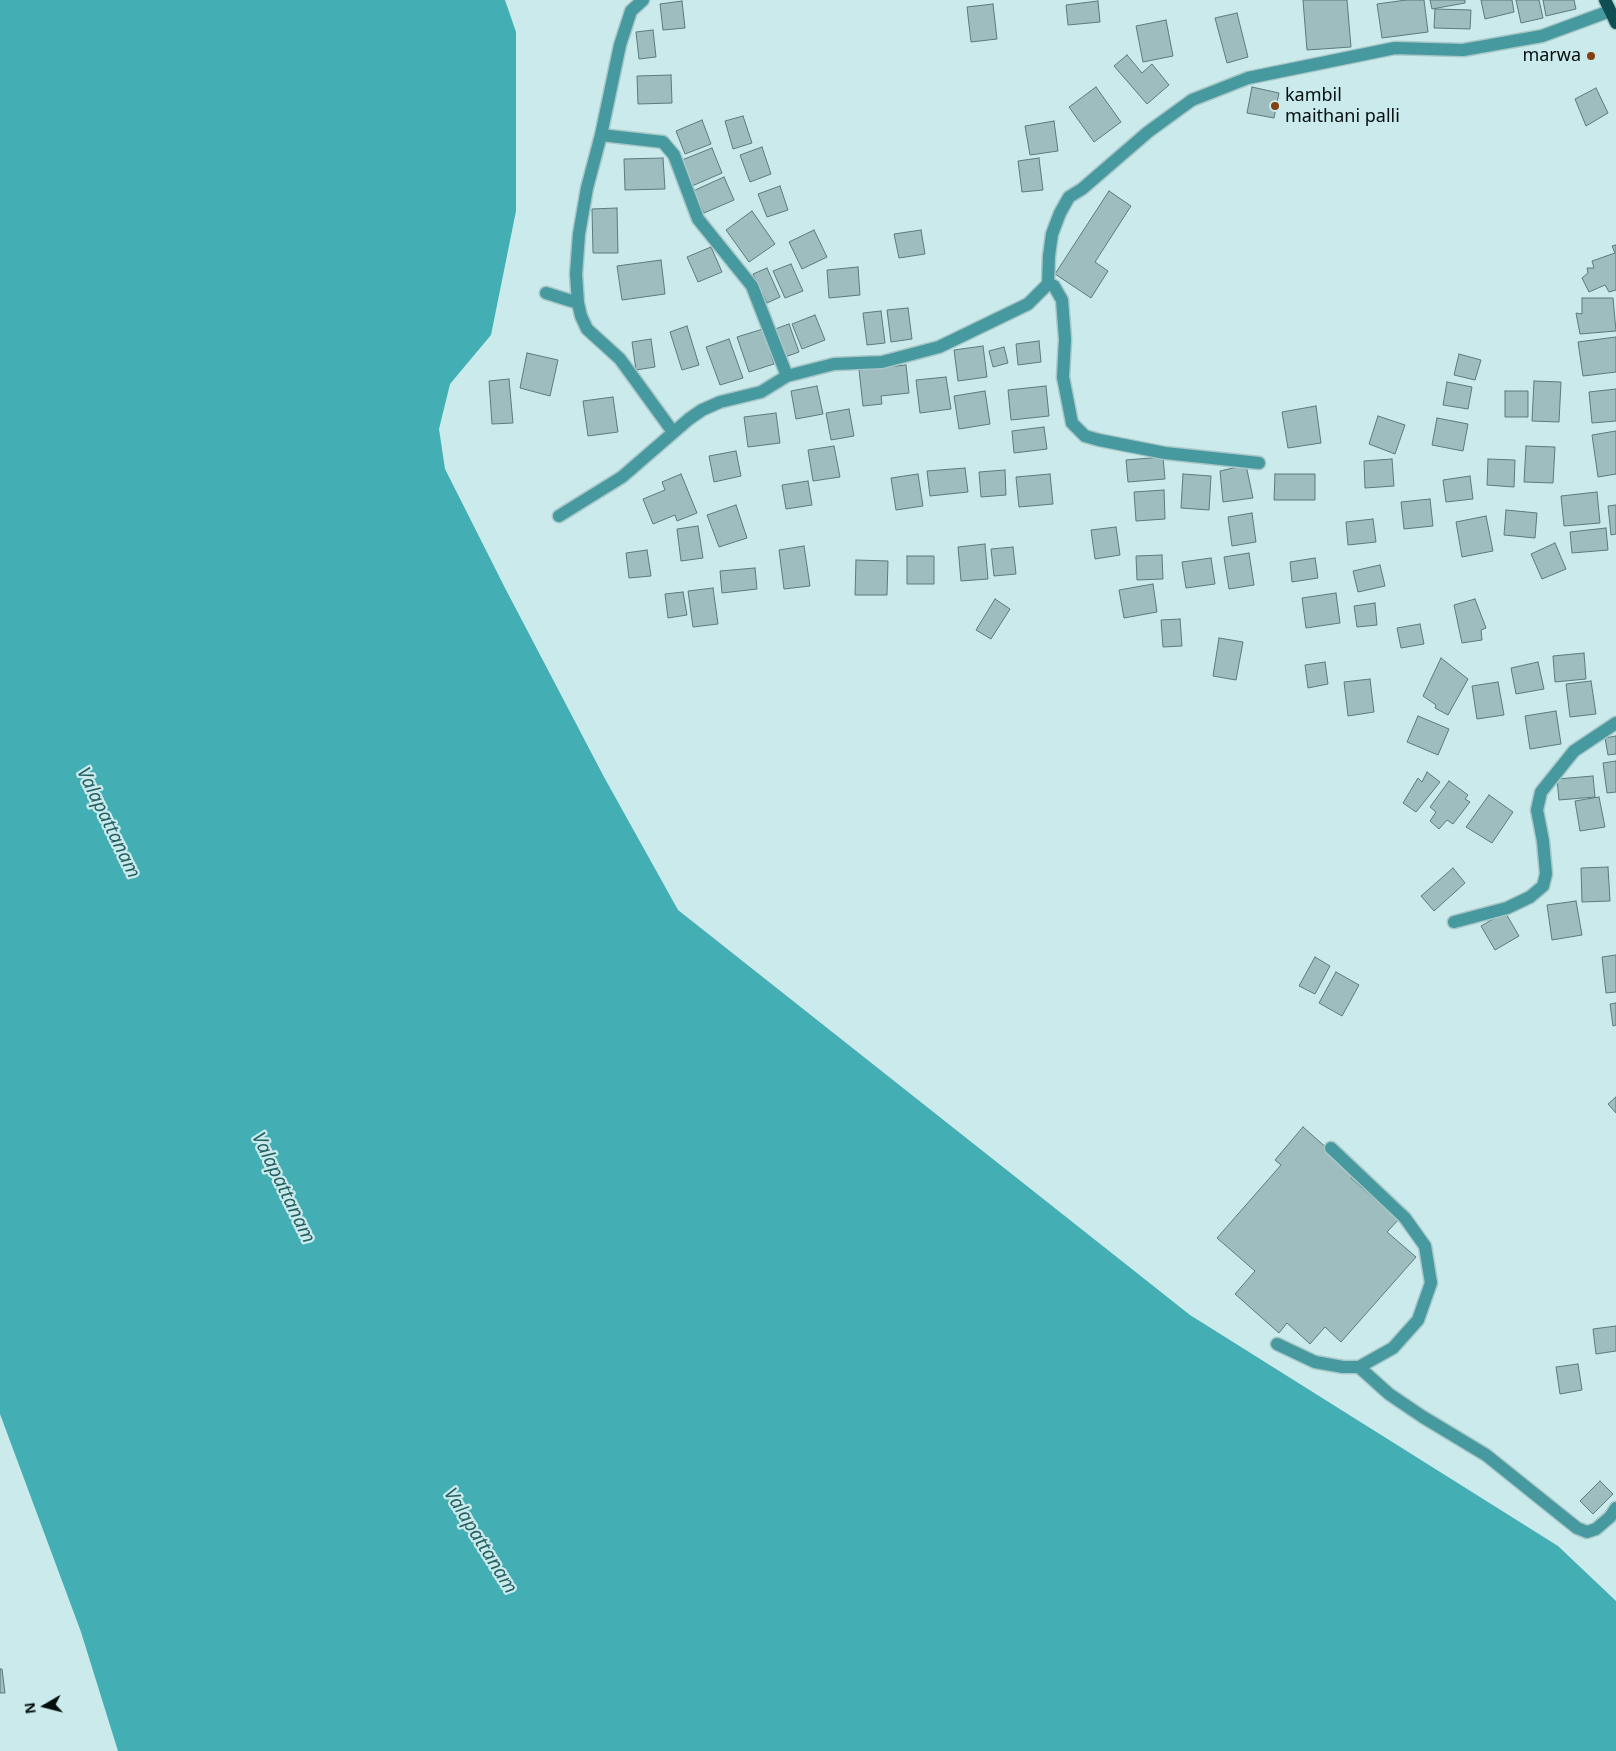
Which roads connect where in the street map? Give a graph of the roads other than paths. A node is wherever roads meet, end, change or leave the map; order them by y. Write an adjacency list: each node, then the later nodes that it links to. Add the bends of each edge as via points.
1 (642, 0): 4 (street, via 631,12 620,45)
2 (1608, 5): 3 (main road); 5 (street, via 1542,36 1463,50 1395,48 1248,78 1192,100 1069,197 1052,234)
3 (1616, 23)
4 (601, 135): 7 (street, via 579,234); 8 (street, via 663,142 674,155 698,218 752,286)
5 (1048, 284): 8 (street, via 1028,304 939,347 882,362 834,364); 10 (street, via 1054,286 1062,300 1065,340 1062,377 1072,423 1085,436 1165,453)
6 (546, 293): 7 (street)
7 (578, 303): 9 (street, via 587,329 620,359)
8 (787, 376): 9 (street, via 761,392 702,410)
9 (673, 432): 11 (street, via 622,477)
10 (1259, 463)
11 (559, 516)
12 (1616, 723): 13 (street, via 1574,751 1542,792 1537,810 1546,874 1543,886 1530,897 1507,908)
13 (1454, 922)
14 (1331, 1148): 16 (street, via 1405,1218 1425,1246 1431,1284 1418,1320 1393,1348)
15 (1277, 1344): 16 (street, via 1315,1362)
16 (1359, 1367): 17 (street, via 1396,1399 1486,1455 1577,1528 1587,1532 1596,1529)
17 (1616, 1508)

